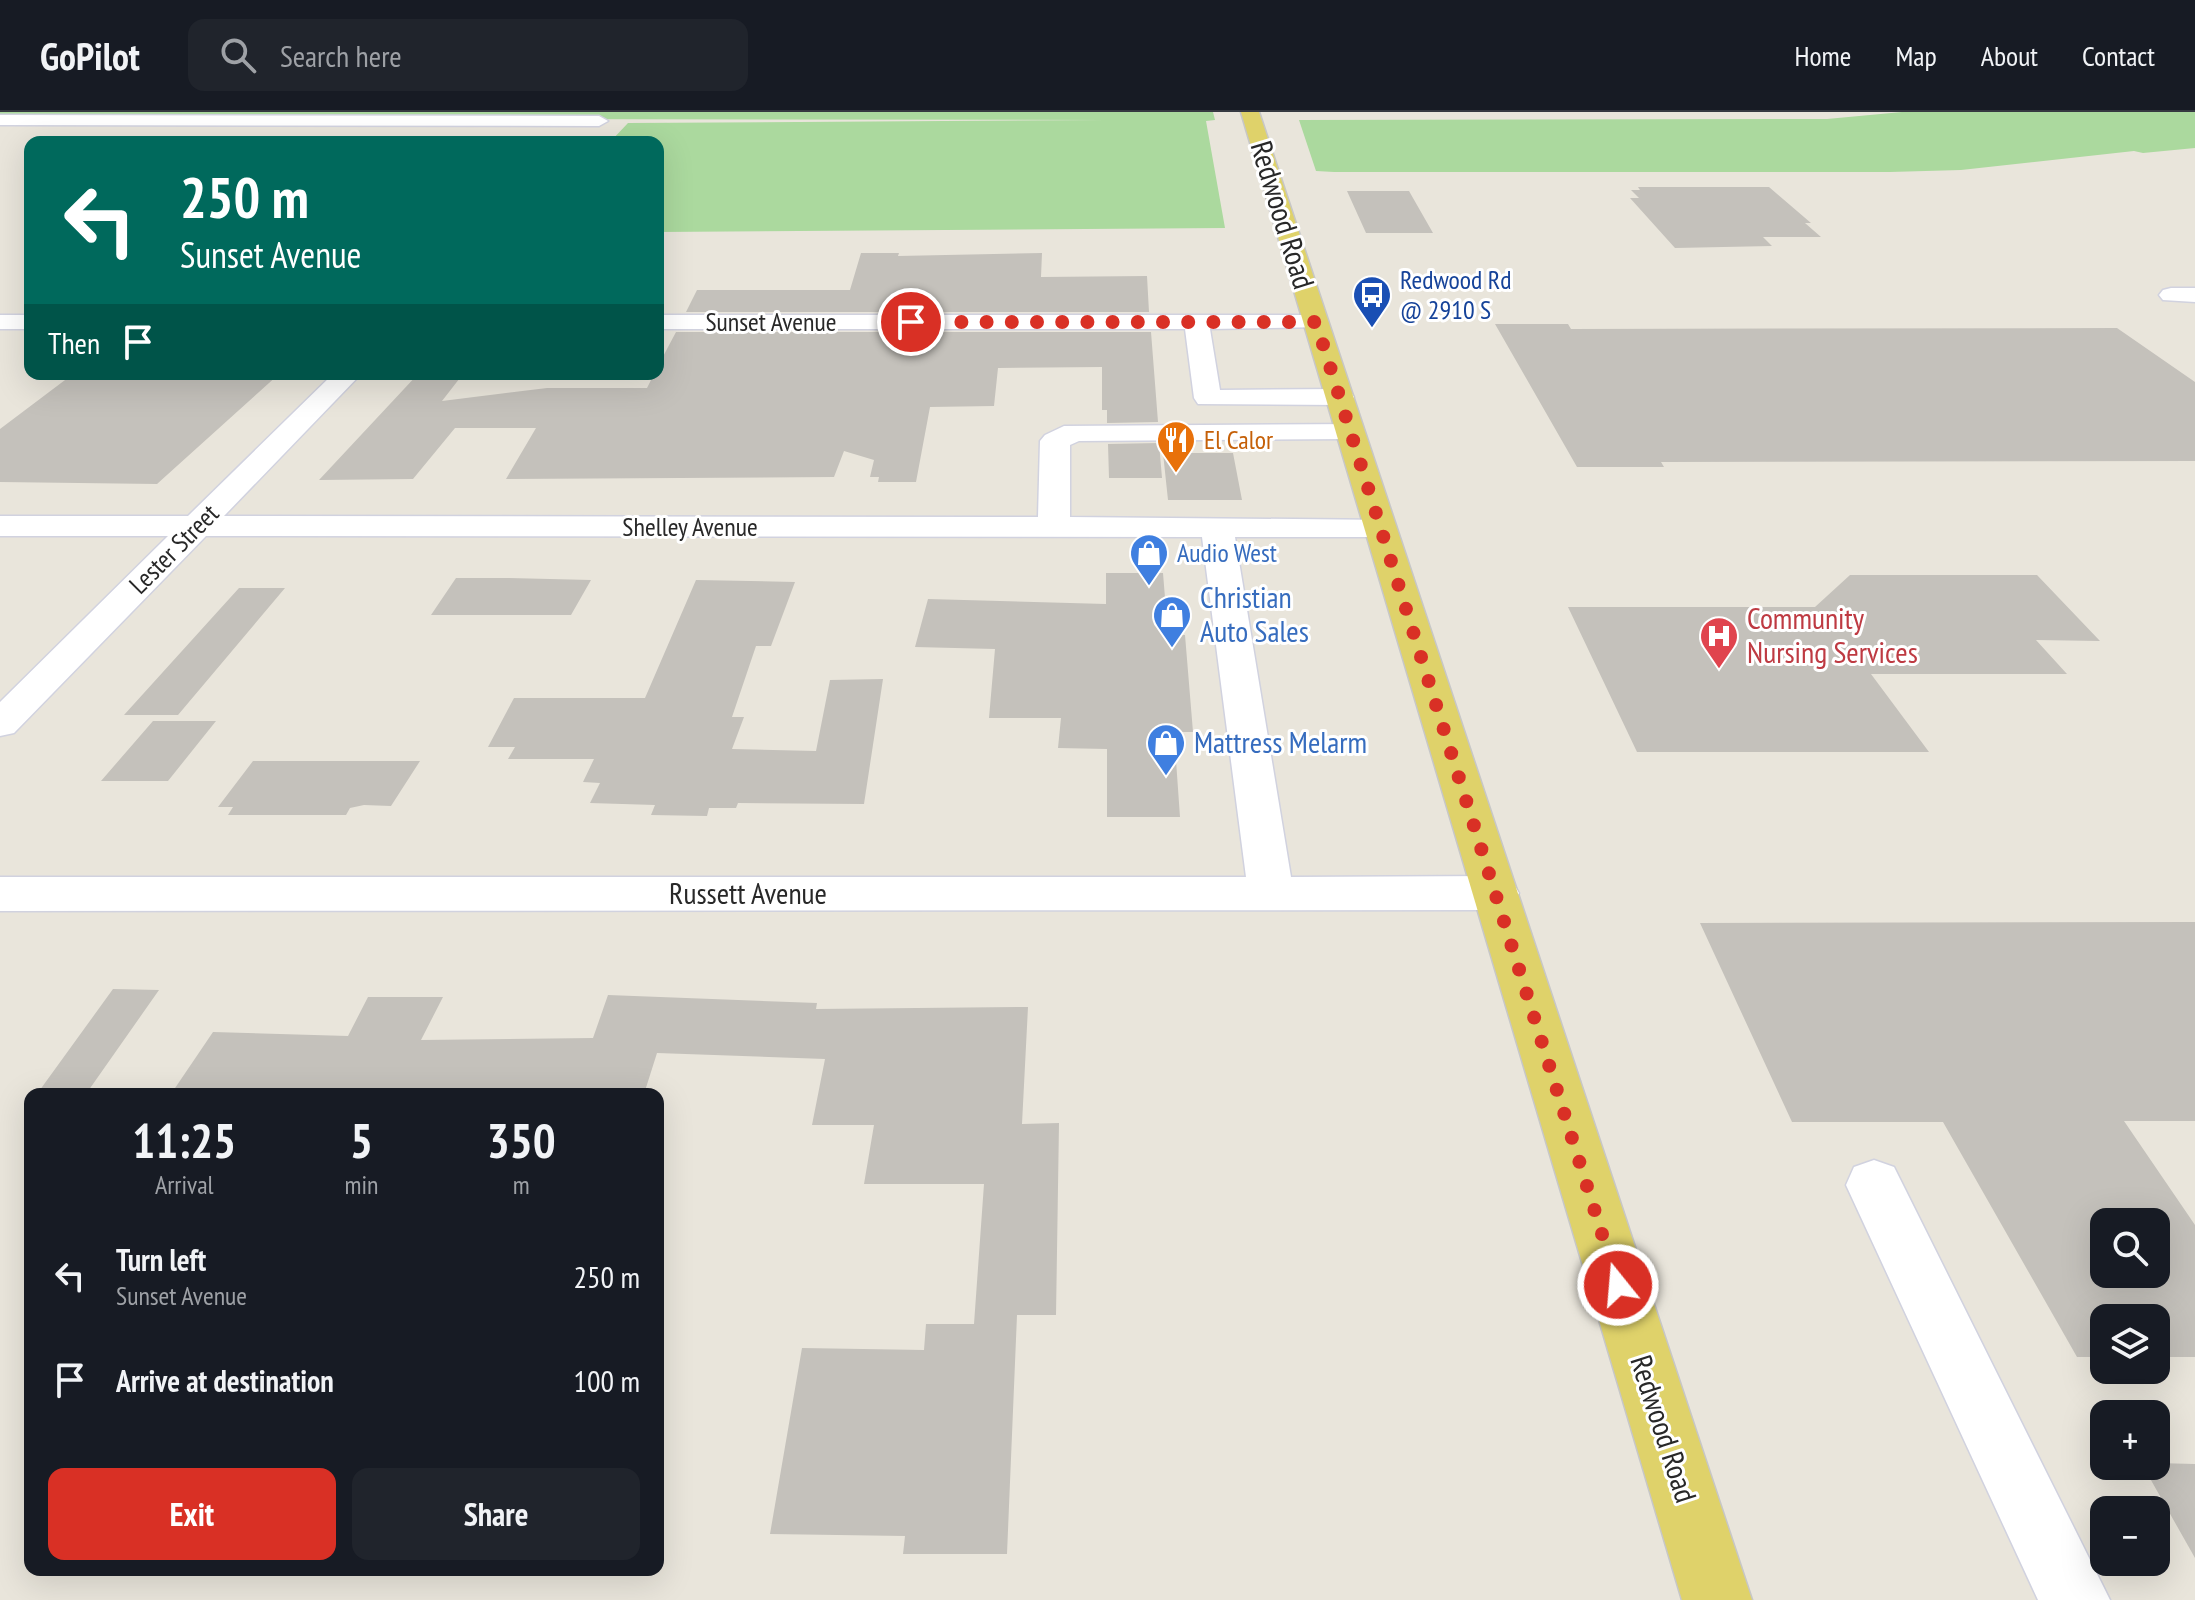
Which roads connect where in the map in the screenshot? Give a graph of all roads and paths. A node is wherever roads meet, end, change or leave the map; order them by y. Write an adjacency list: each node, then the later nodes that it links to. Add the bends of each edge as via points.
1 (1250, 112): 9 (main road, Redwood Road)
2 (604, 116): 3 (street); 4 (street)
3 (0, 120)
4 (584, 136)
5 (0, 322): 6 (street)
6 (24, 322)
7 (664, 322): 8 (street, Sunset Avenue)
8 (1196, 322): 9 (street, Sunset Avenue); 11 (street, via 1208,398)
9 (1316, 322): 11 (main road, Redwood Road)
10 (342, 380): 13 (street, Lester Street)
11 (1345, 414): 14 (street, via 1074,432 1055,441); 16 (main road, Redwood Road)
12 (0, 526): 13 (street, Shelley Avenue)
13 (197, 526): 14 (street, Shelley Avenue); 17 (street, Lester Street)
14 (1054, 527): 15 (street, Shelley Avenue)
15 (1217, 527): 16 (street, Shelley Avenue); 18 (street)
16 (1380, 527): 19 (main road, Redwood Road)
17 (0, 724)
18 (1271, 893): 19 (street, Russett Avenue); 20 (street, Russett Avenue)
19 (1496, 893): 22 (main road, Redwood Road)
20 (0, 894)
21 (1874, 1185): 23 (street)
22 (1717, 1600)
23 (2075, 1600)

